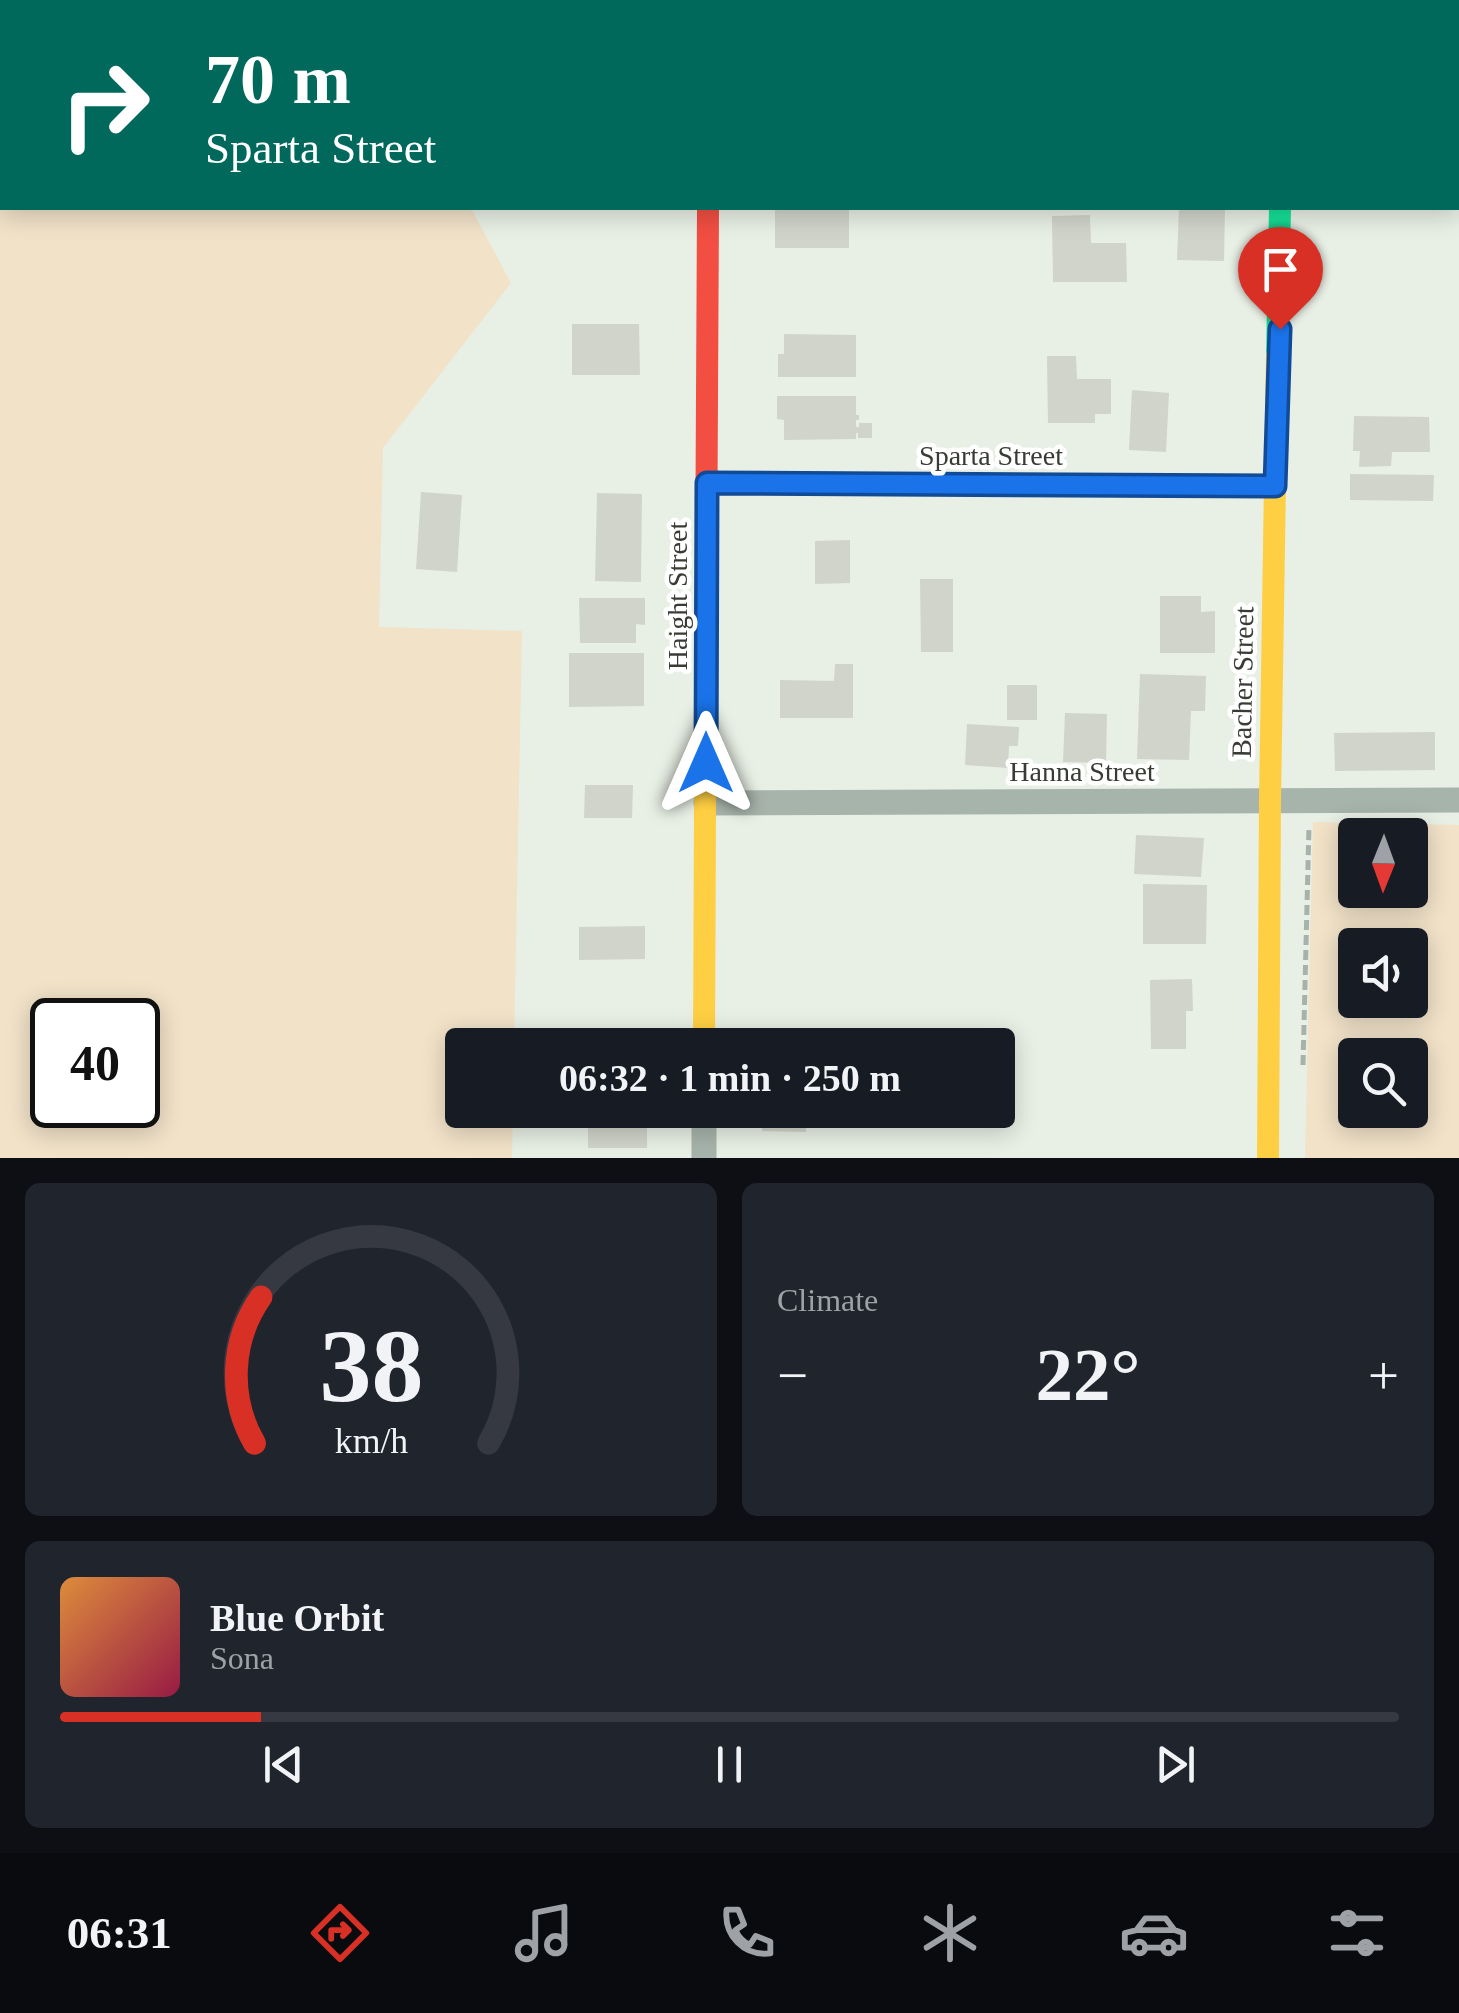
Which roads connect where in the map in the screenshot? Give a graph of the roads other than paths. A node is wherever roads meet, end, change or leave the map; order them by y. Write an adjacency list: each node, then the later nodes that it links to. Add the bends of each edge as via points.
1 (708, 210): 3 (street, Haight Street)
2 (1280, 210): 4 (street, Bacher Street)
3 (707, 483): 4 (street, Sparta Street); 7 (street, Haight Street)
4 (1275, 486): 5 (street, Bacher Street)
5 (1270, 800): 6 (street, Hanna Street); 7 (street, Hanna Street); 11 (street, Bacher Street)
6 (1459, 800)
7 (706, 803): 8 (street, Haight Street)
8 (704, 1028)
9 (704, 1128): 10 (street)
10 (704, 1158)
11 (1268, 1158)

